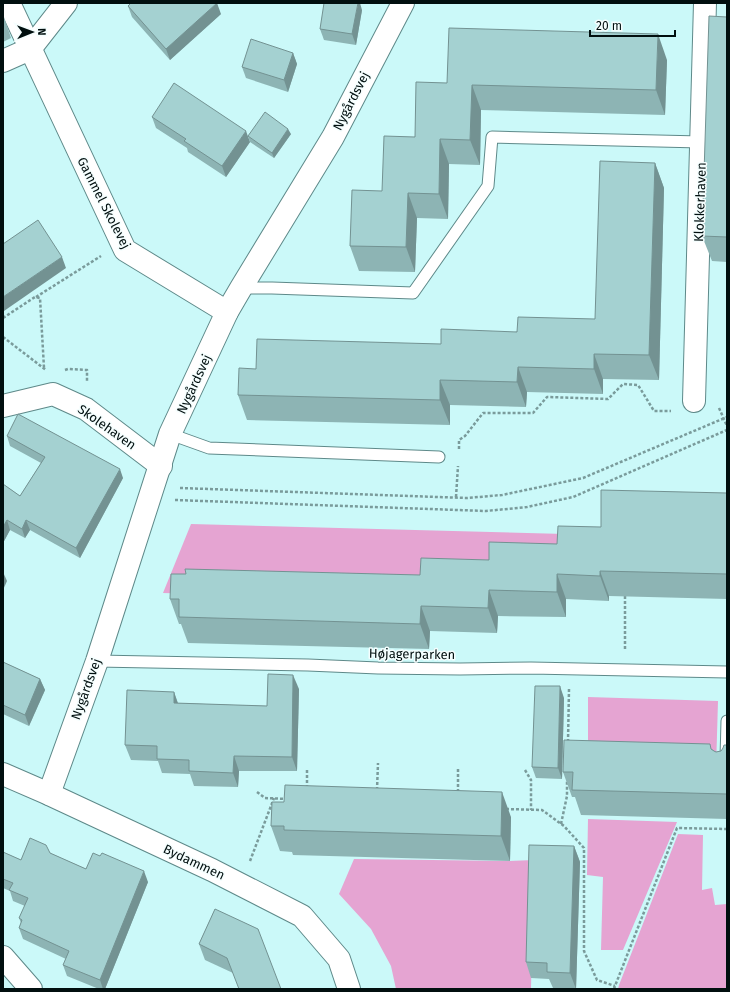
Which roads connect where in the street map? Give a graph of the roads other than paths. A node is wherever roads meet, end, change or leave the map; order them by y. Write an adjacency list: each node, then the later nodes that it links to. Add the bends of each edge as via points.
1 (9, 3): 5 (street, Gammel Skolevej)
2 (66, 3): 5 (street)
3 (403, 3): 8 (street, Nygårdsvej, via 333,137)
4 (705, 3): 7 (street, Klokkerhaven)
5 (30, 49): 6 (street); 9 (street, Gammel Skolevej, via 125,250)
6 (3, 61)
7 (701, 142): 8 (lane, via 492,137 488,186 412,293); 10 (street, Klokkerhaven)
8 (240, 288): 9 (street, Nygårdsvej)
9 (227, 312): 12 (street, Nygårdsvej)
10 (694, 401)
11 (3, 406): 14 (street, Skolehaven, via 53,394 86,409)
12 (170, 434): 13 (lane, via 209,448); 14 (street, Nygårdsvej)
13 (439, 456)
14 (154, 483): 15 (street, Nygårdsvej)
15 (97, 661): 16 (lane, Højagerparken); 20 (street, Nygårdsvej)
16 (727, 672)
17 (727, 721): 18 (lane)
18 (726, 770)
19 (3, 774): 20 (street, Bydammen)
20 (49, 794): 23 (street, Bydammen, via 212,870 302,916 339,959)
21 (3, 957): 22 (street)
22 (31, 989)
23 (349, 989)

